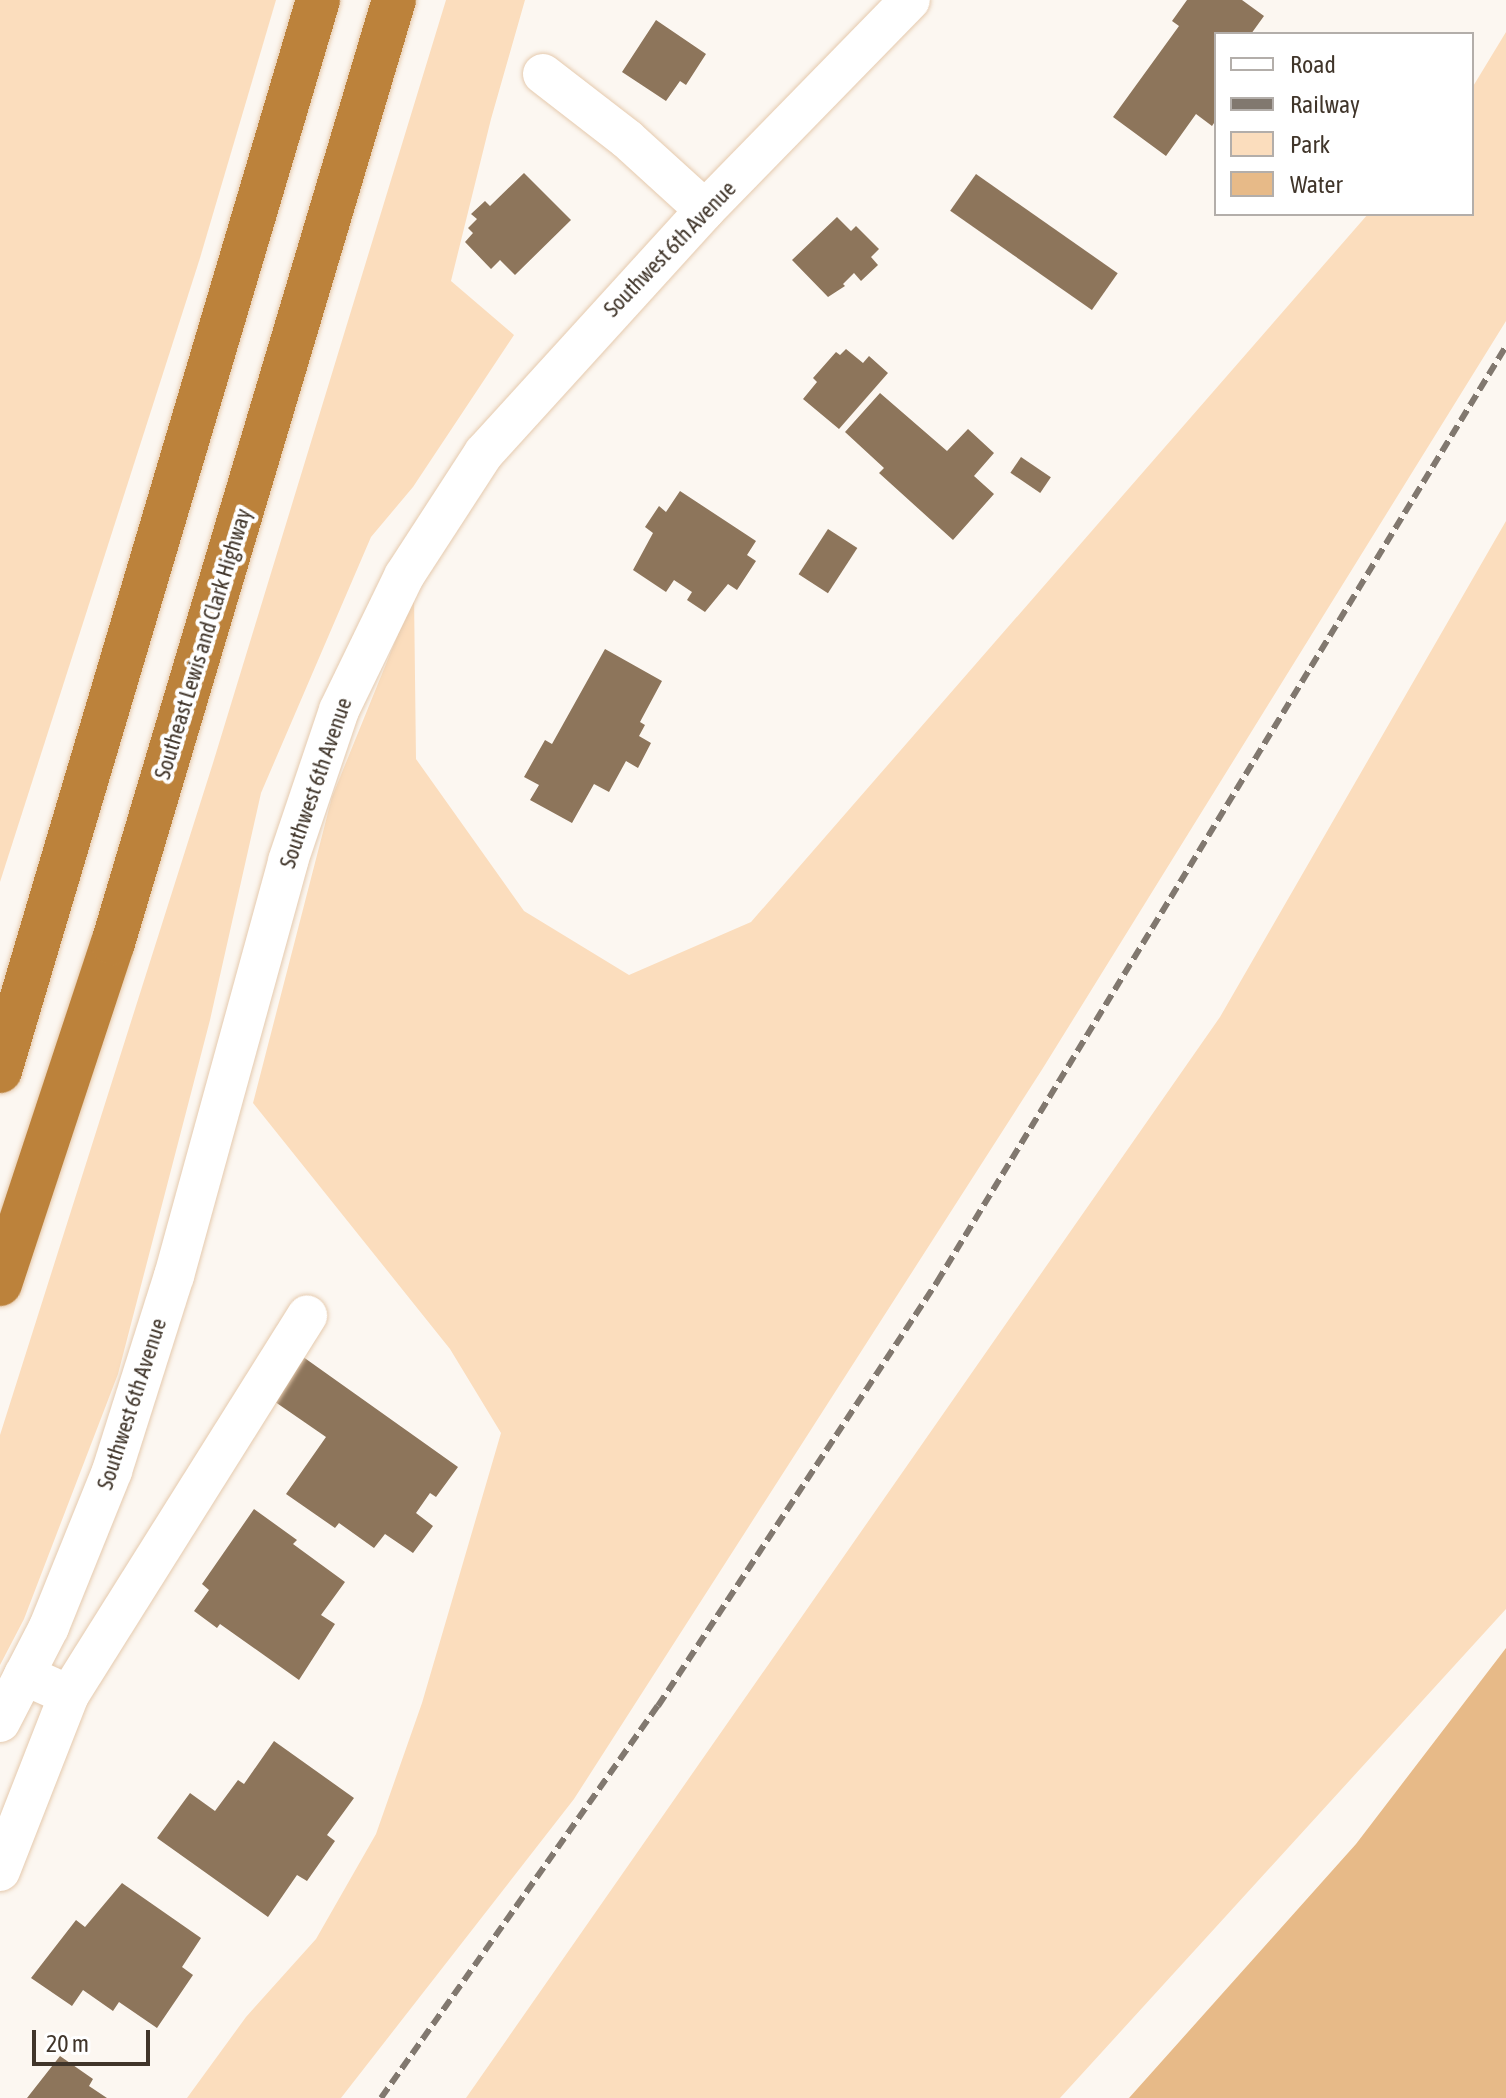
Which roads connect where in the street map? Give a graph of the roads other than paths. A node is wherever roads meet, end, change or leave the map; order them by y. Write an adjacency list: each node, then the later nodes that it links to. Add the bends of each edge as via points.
1 (318, 0): 6 (highway)
2 (394, 0): 7 (highway, Southeast Lewis and Clark Highway, via 113,943)
3 (910, 0): 5 (street, Southwest 6th Avenue)
4 (543, 74): 5 (street, via 627,139)
5 (705, 210): 9 (street, Southwest 6th Avenue, via 484,453 404,576 369,645 339,710 288,861 174,1276 112,1471)
6 (0, 1071)
7 (0, 1284)
8 (307, 1315): 10 (street)
9 (24, 1675): 10 (street); 11 (street, Southwest 6th Avenue)
10 (69, 1695): 12 (street)
11 (0, 1722)
12 (0, 1871)

